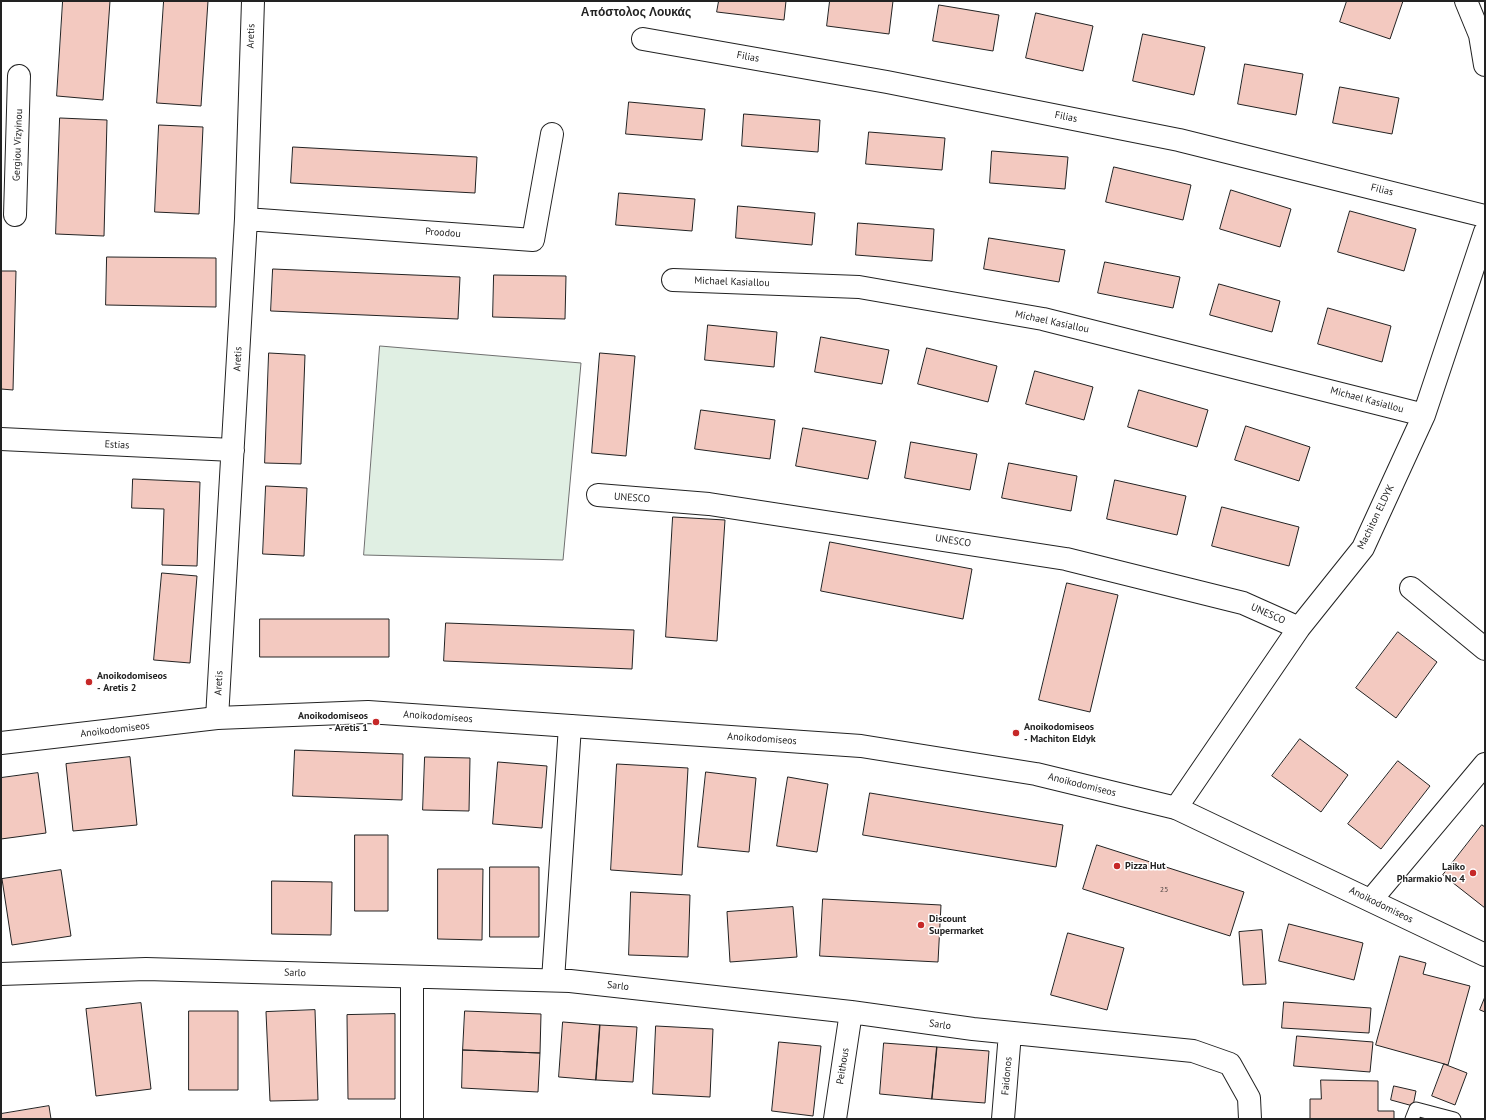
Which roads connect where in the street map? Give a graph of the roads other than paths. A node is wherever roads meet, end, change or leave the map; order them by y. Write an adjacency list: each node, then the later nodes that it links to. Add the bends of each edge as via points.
1 (252, 1): 10 (street, Aretis)
2 (1466, 1): 4 (street, via 1480,35)
3 (642, 39): 9 (street, Filias, via 887,82 1179,140)
4 (1485, 65)
5 (19, 76): 7 (street, Gergiou Vizyinou)
6 (552, 134): 10 (street, Proodou, via 533,240)
7 (10, 139): 8 (street, Gergiou Vizyinou)
8 (15, 215)
9 (1485, 216)
10 (246, 219): 16 (street, Aretis)
11 (1485, 232): 13 (street, Machiton ELDYK)
12 (673, 280): 14 (street, Michael Kasiallou, via 859,287 1043,319)
13 (1477, 284): 14 (street, Machiton ELDYK)
14 (1424, 415): 19 (street, Machiton ELDYK, via 1363,548)
15 (1, 439): 16 (street, Estias)
16 (232, 450): 21 (street, Aretis)
17 (598, 495): 19 (street, UNESCO, via 709,504 1066,559 1243,603)
18 (1411, 588): 20 (street)
19 (1299, 628): 25 (street, Machiton ELDYK)
20 (1485, 649)
21 (217, 718): 22 (street, Anoikodomiseos, via 368,712); 23 (street, Anoikodomiseos)
22 (570, 726): 25 (street, Anoikodomiseos, via 861,746 1036,774); 30 (street)
23 (1, 743)
24 (1485, 764): 26 (street)
25 (1176, 808): 26 (street, Anoikodomiseos)
26 (1371, 900): 27 (street, Anoikodomiseos)
27 (1485, 955)
28 (1, 974): 29 (street, Sarlo, via 146,969)
29 (412, 977): 30 (street, Sarlo); 33 (street)
30 (553, 980): 31 (street, Sarlo)
31 (851, 1012): 32 (street, Sarlo); 34 (street, Peithous)
32 (1010, 1033): 35 (street, Faidonos); 36 (street, Sarlo, via 1193,1051 1230,1064 1249,1098)
33 (412, 1119)
34 (834, 1119)
35 (1003, 1119)
36 (1250, 1119)
37 (1412, 1119): 38 (lane, via 1416,1109)
38 (1454, 1119)

